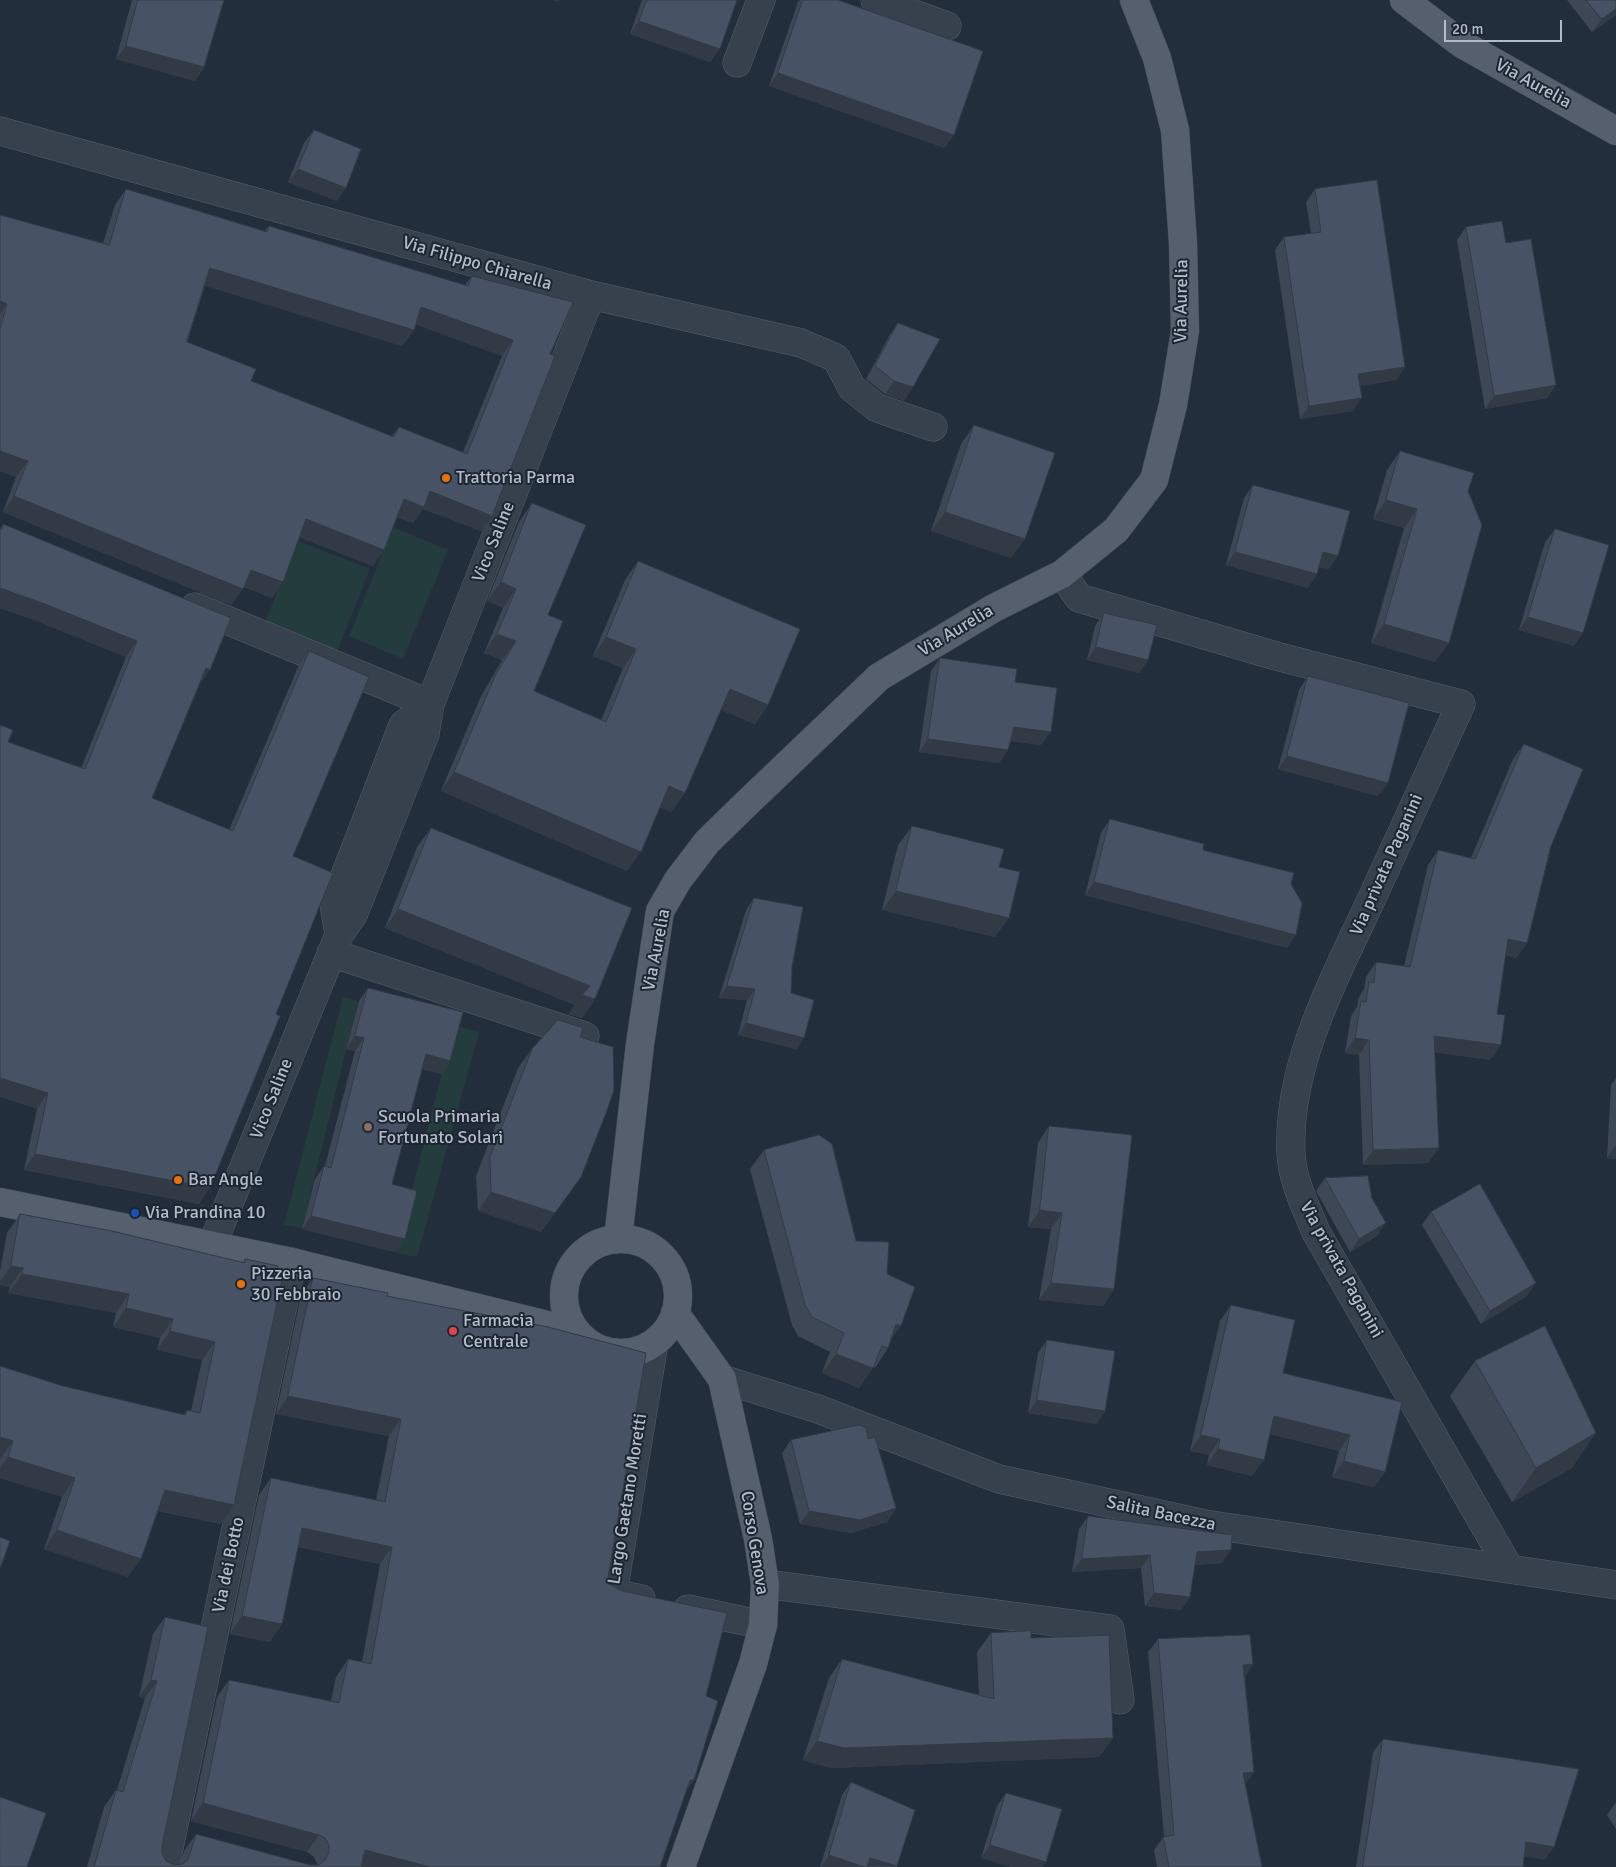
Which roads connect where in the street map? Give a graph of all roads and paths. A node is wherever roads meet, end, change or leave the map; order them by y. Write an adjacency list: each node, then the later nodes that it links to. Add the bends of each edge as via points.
1 (761, 0): 6 (street)
2 (875, 0): 5 (street)
3 (1134, 0): 11 (main road, Via Aurelia, via 1157,58 1175,130 1183,243 1184,331 1173,405 1154,480 1116,530)
4 (1404, 0): 8 (main road, Via Aurelia, via 1462,44)
5 (947, 26)
6 (737, 63)
7 (0, 131): 9 (street, Via Filippo Chiarella)
8 (1616, 131)
9 (591, 295): 10 (street, Via Filippo Chiarella, via 801,343 836,358 852,388 878,408); 13 (street, Vico Saline)
10 (932, 427)
11 (1062, 574): 17 (main road, Via Aurelia, via 994,608 879,677 707,842 678,880 660,911 640,1044); 24 (street, Via privata Paganini, via 1079,598 1276,656 1461,704 1313,1032 1296,1091 1291,1155 1300,1194 1316,1232)
12 (174, 598): 13 (street)
13 (430, 704): 14 (street, Vico Saline, via 425,734 354,913)
14 (335, 944): 15 (street); 18 (street, Vico Saline)
15 (584, 1036)
16 (0, 1202): 18 (main road)
17 (618, 1239): 20 (main road, via 636,1241 666,1261 675,1277 678,1295); 21 (main road, via 597,1244 580,1256 568,1272 563,1292 566,1313)
18 (212, 1245): 19 (main road)
19 (292, 1262): 21 (main road); 29 (street, Via dei Botto)
20 (675, 1313): 22 (main road, via 667,1330); 23 (main road, Corso Genova)
21 (576, 1332): 22 (main road, via 604,1351 621,1354 639,1351)
22 (654, 1343): 27 (street, Largo Gaetano Moretti, via 613,1593)
23 (722, 1379): 24 (street, Salita Bacezza, via 818,1409 999,1479 1205,1524); 25 (main road, Corso Genova)
24 (1508, 1568): 26 (street, Salita Bacezza)
25 (765, 1584): 27 (main road, Corso Genova); 28 (street, via 1110,1629)
26 (1616, 1585)
27 (762, 1624): 32 (main road, Corso Genova, via 753,1664)
28 (1120, 1700)
29 (173, 1832): 30 (street); 31 (street, Via dei Botto)
30 (201, 1840)
31 (164, 1867)
32 (681, 1867)

